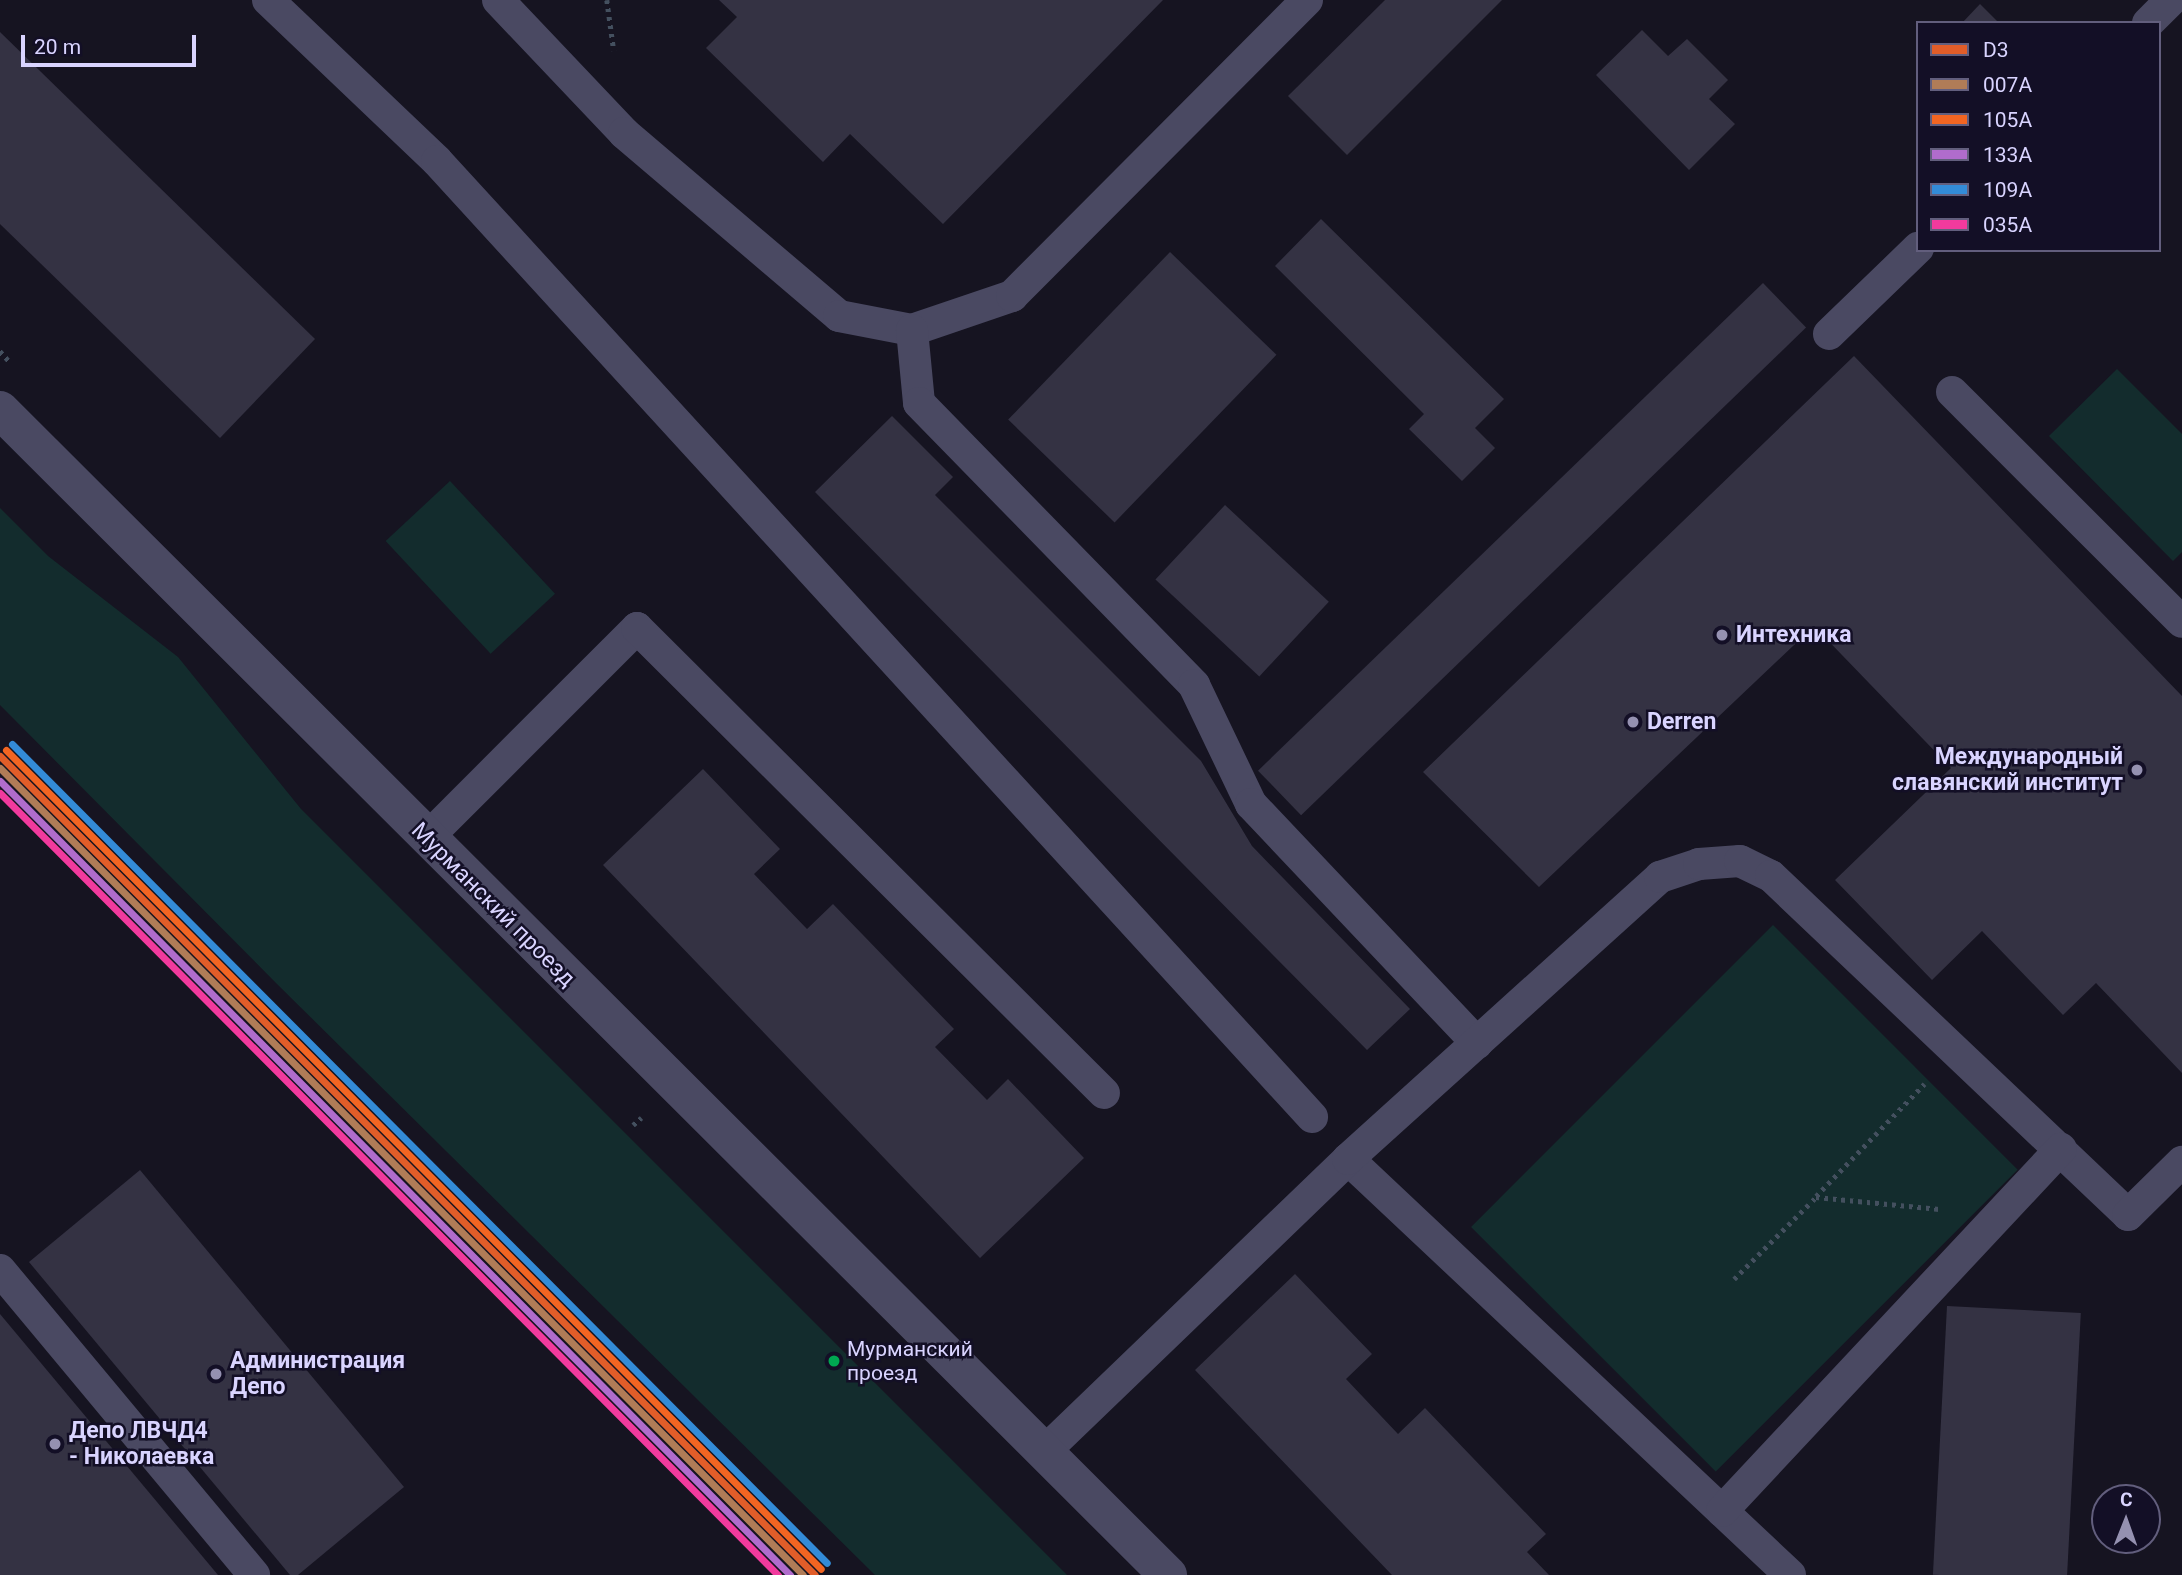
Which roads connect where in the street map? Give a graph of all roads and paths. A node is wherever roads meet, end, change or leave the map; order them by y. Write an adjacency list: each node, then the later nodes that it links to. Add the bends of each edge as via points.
1 (268, 0): 16 (lane, via 437,161)
2 (498, 0): 7 (lane, via 624,133 839,316)
3 (1307, 0): 7 (lane, via 1012,296)
4 (2171, 0): 5 (lane)
5 (2150, 21)
6 (1916, 250): 8 (lane)
7 (912, 330): 13 (lane, via 919,403 1194,685 1251,804)
8 (1829, 334)
9 (1952, 392): 11 (lane)
10 (0, 410): 12 (street, Мурманский проезд)
11 (2182, 622)
12 (427, 838): 15 (lane, via 637,628); 24 (street, Мурманский проезд)
13 (1477, 1042): 14 (lane, via 1660,877 1699,864 1740,861 1771,876); 18 (lane)
14 (1956, 1051): 17 (lane); 20 (path)
15 (1104, 1093)
16 (1312, 1117)
17 (2061, 1149): 19 (lane, via 2128,1215); 21 (lane)
18 (1348, 1159): 24 (lane); 25 (lane)
19 (2182, 1162)
20 (1816, 1196): 21 (path); 23 (path)
21 (1999, 1215): 25 (lane)
22 (0, 1270): 26 (lane)
23 (1734, 1279)
24 (1045, 1451): 27 (street, Мурманский проезд)
25 (1722, 1511): 28 (lane)
26 (254, 1575)
27 (1168, 1575)
28 (1790, 1575)

